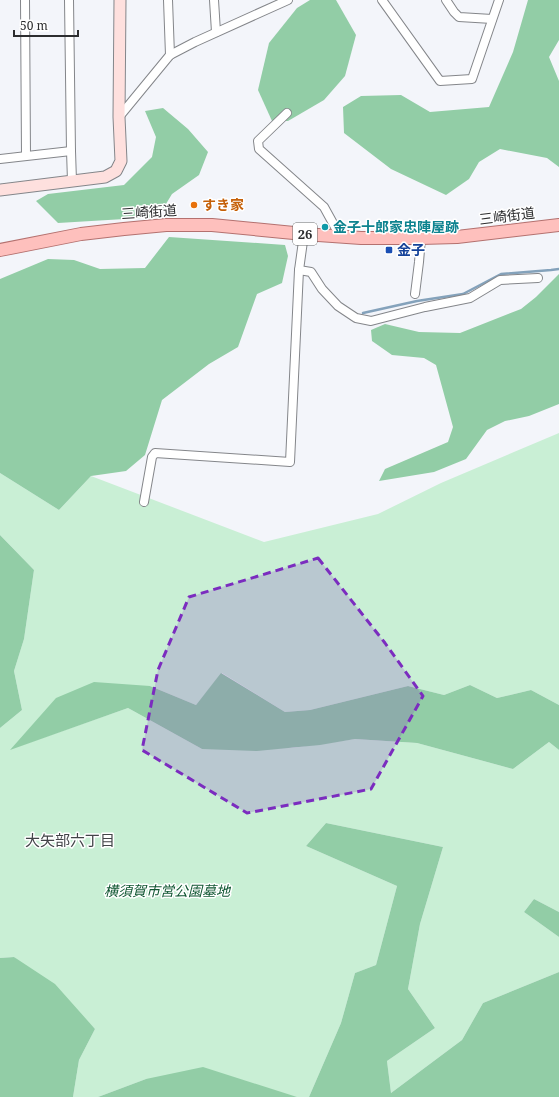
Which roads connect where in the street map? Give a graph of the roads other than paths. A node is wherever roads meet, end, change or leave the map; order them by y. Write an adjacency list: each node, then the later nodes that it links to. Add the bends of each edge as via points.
1 (26, 0): 16 (street)
2 (69, 0): 15 (street)
3 (120, 0): 14 (street)
4 (168, 0): 12 (street)
5 (214, 0): 11 (street)
6 (288, 0): 11 (street)
7 (382, 0): 10 (street, via 440,81 472,79)
8 (446, 0): 10 (street, via 459,17)
9 (499, 0): 10 (street)
10 (492, 19)
11 (216, 32): 12 (street)
12 (170, 55): 14 (street)
13 (287, 113): 22 (street, via 258,141 259,149 324,207)
14 (119, 117): 18 (street, via 121,161 116,171 105,177)
15 (71, 151): 16 (street); 18 (street)
16 (26, 155): 17 (street)
17 (0, 159)
18 (72, 181): 19 (street)
19 (0, 190)
20 (559, 225): 23 (main road, 三崎街道 / 26, via 457,237)
21 (304, 234): 22 (main road, 三崎街道 / 26); 24 (main road, 三崎街道 / 26, via 212,225 166,225); 27 (street)
22 (340, 236): 23 (main road, 三崎街道 / 26)
23 (421, 238): 29 (street)
24 (52, 239): 25 (main road, 三崎街道 / 26); 26 (main road, 三崎街道 / 26)
25 (0, 250)
26 (0, 259)
27 (299, 270): 28 (street, via 311,272 338,306 356,318 372,321 470,298 500,280); 30 (street, via 290,462 155,453 152,457)
28 (538, 278)
29 (415, 294)
30 (144, 502)

